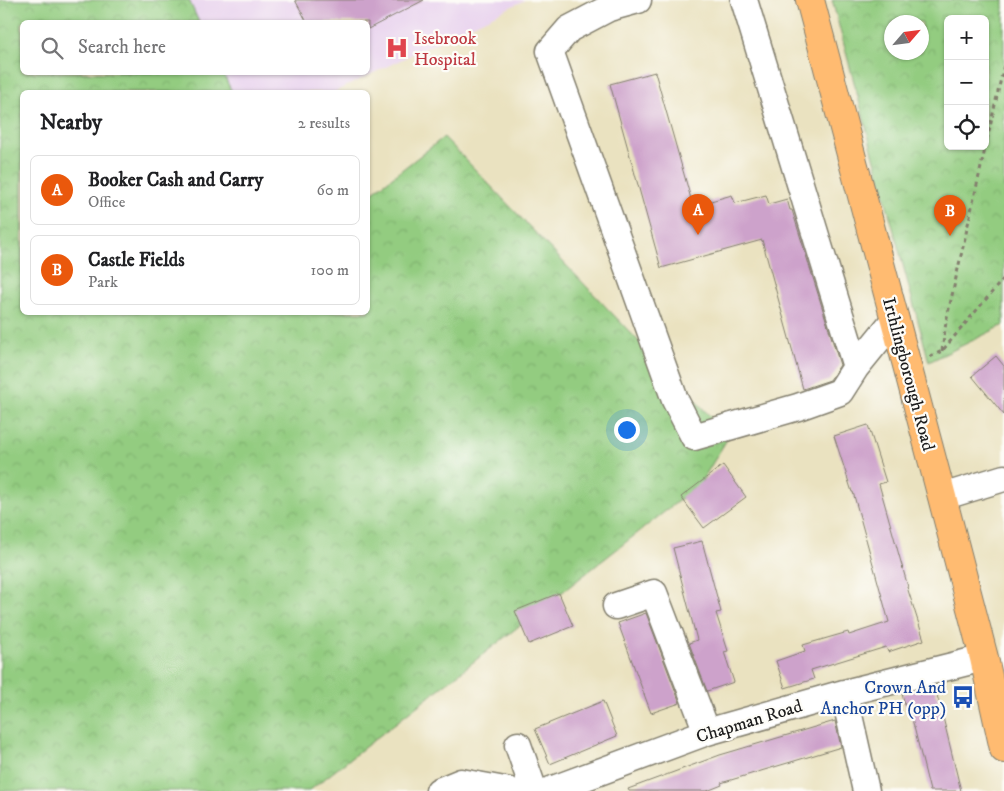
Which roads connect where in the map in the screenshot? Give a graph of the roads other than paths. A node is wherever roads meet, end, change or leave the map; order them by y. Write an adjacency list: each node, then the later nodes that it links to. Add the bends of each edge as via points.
1 (638, 0): 5 (street, via 609,8 569,29 550,51 675,400 694,437 840,392)
2 (744, 0): 5 (street)
3 (810, 0): 4 (main road, Irthlingborough Road)
4 (895, 319): 5 (street); 7 (main road, Irthlingborough Road)
5 (856, 367)
6 (1004, 478): 7 (street)
7 (942, 497): 9 (main road, Irthlingborough Road)
8 (616, 606): 11 (street, via 654,594)
9 (984, 658): 10 (street, Chapman Road); 13 (main road, Irthlingborough Road)
10 (844, 693): 11 (street, Chapman Road); 18 (street)
11 (707, 732): 17 (street, Chapman Road)
12 (518, 745): 16 (street)
13 (1004, 750)
14 (439, 791): 15 (street, via 461,782)
15 (510, 791)
16 (534, 791)
17 (548, 791)
18 (866, 791)

